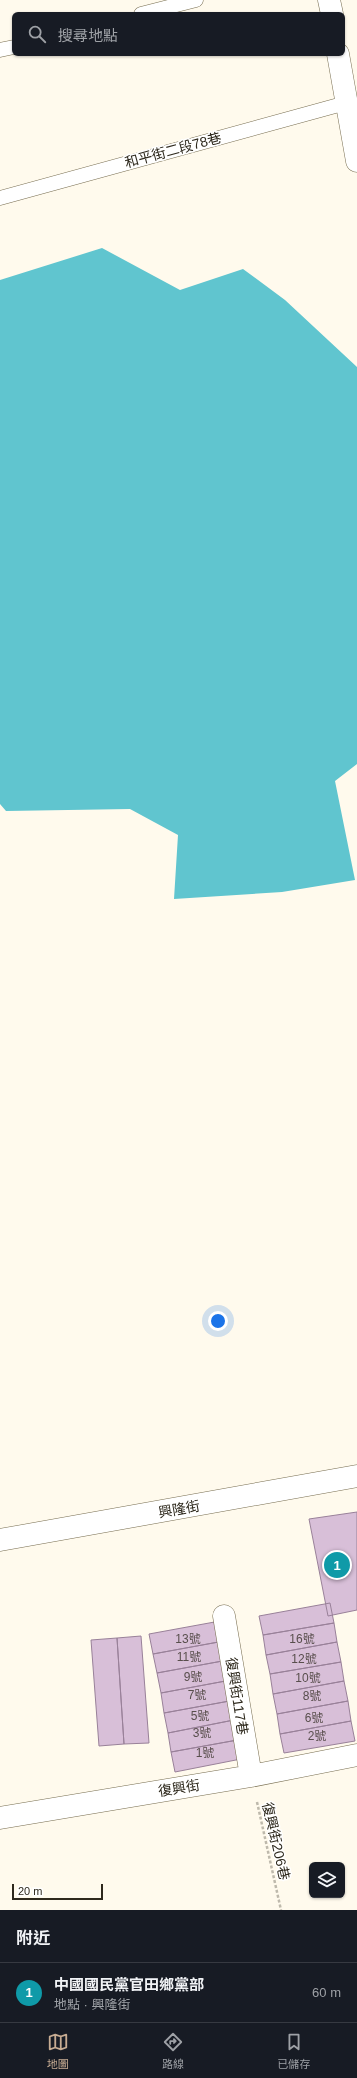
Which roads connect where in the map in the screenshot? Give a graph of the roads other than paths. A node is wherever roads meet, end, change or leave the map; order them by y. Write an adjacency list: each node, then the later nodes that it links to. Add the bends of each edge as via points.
1 (196, 0): 3 (lane)
2 (329, 0): 4 (street)
3 (149, 12)
4 (332, 12)
5 (12, 47): 6 (lane)
6 (0, 50)
7 (338, 56): 8 (street)
8 (346, 103): 9 (street); 10 (lane, 和平街二段78巷)
9 (357, 161)
10 (0, 198)
11 (357, 1476): 12 (street, 興隆街)
12 (0, 1540)
13 (224, 1616): 15 (street, 復興街117巷)
14 (357, 1755): 15 (street, 復興街)
15 (251, 1776): 16 (street, 復興街)
16 (0, 1818)

